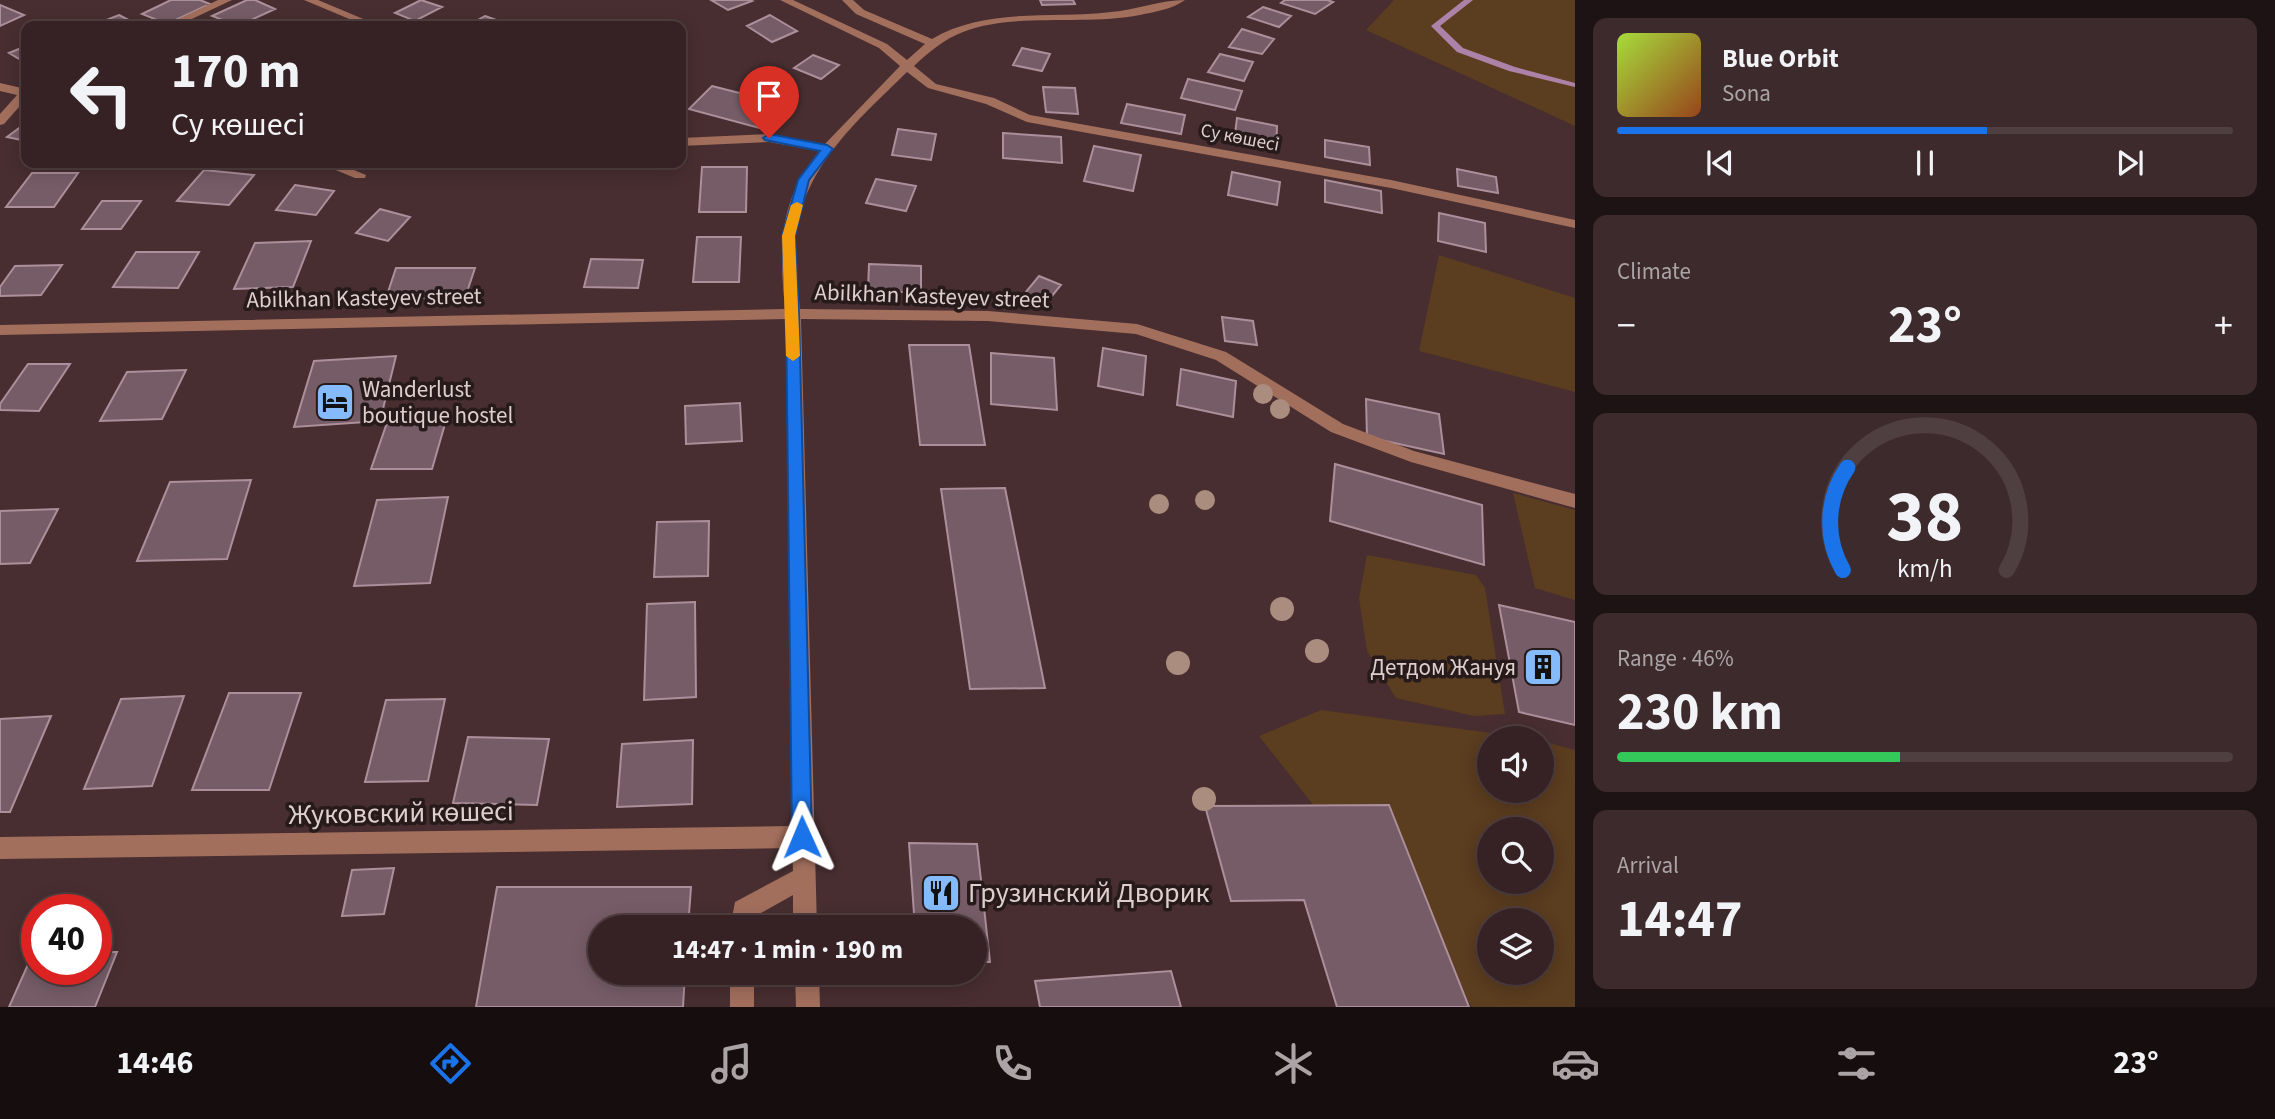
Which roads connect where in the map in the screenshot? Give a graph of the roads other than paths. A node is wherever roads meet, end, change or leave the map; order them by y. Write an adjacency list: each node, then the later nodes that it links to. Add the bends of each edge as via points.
1 (227, 0): 6 (street)
2 (309, 0): 7 (street)
3 (785, 0): 9 (street, Су көшесі, via 883,46)
4 (847, 0): 8 (street, via 860,12)
5 (1180, 0): 8 (street, via 1165,7 1099,17 1018,18 967,26)
6 (180, 21)
7 (362, 21)
8 (933, 43): 9 (street)
9 (907, 65): 15 (street); 18 (street, Су көшесі, via 932,86 1027,118 1391,184)
10 (0, 87): 11 (street)
11 (21, 91)
12 (21, 98): 13 (street)
13 (0, 121)
14 (686, 142): 15 (street, via 769,138)
15 (827, 149): 19 (street, via 804,180 788,236)
16 (341, 168): 17 (street)
17 (360, 174)
18 (1575, 224)
19 (793, 314): 20 (street, Abilkhan Kasteyev street); 21 (street, Abilkhan Kasteyev street, via 988,316 1137,330 1221,356 1337,428 1411,456); 22 (street)
20 (0, 330)
21 (1575, 501)
22 (802, 837): 23 (street, Жуковский көшесі); 24 (street)
23 (0, 848)
24 (803, 877): 25 (street, via 743,910); 26 (street)
25 (743, 915)
26 (804, 915)
27 (742, 985): 29 (street)
28 (807, 985): 30 (street)
29 (742, 1007)
30 (808, 1007)

